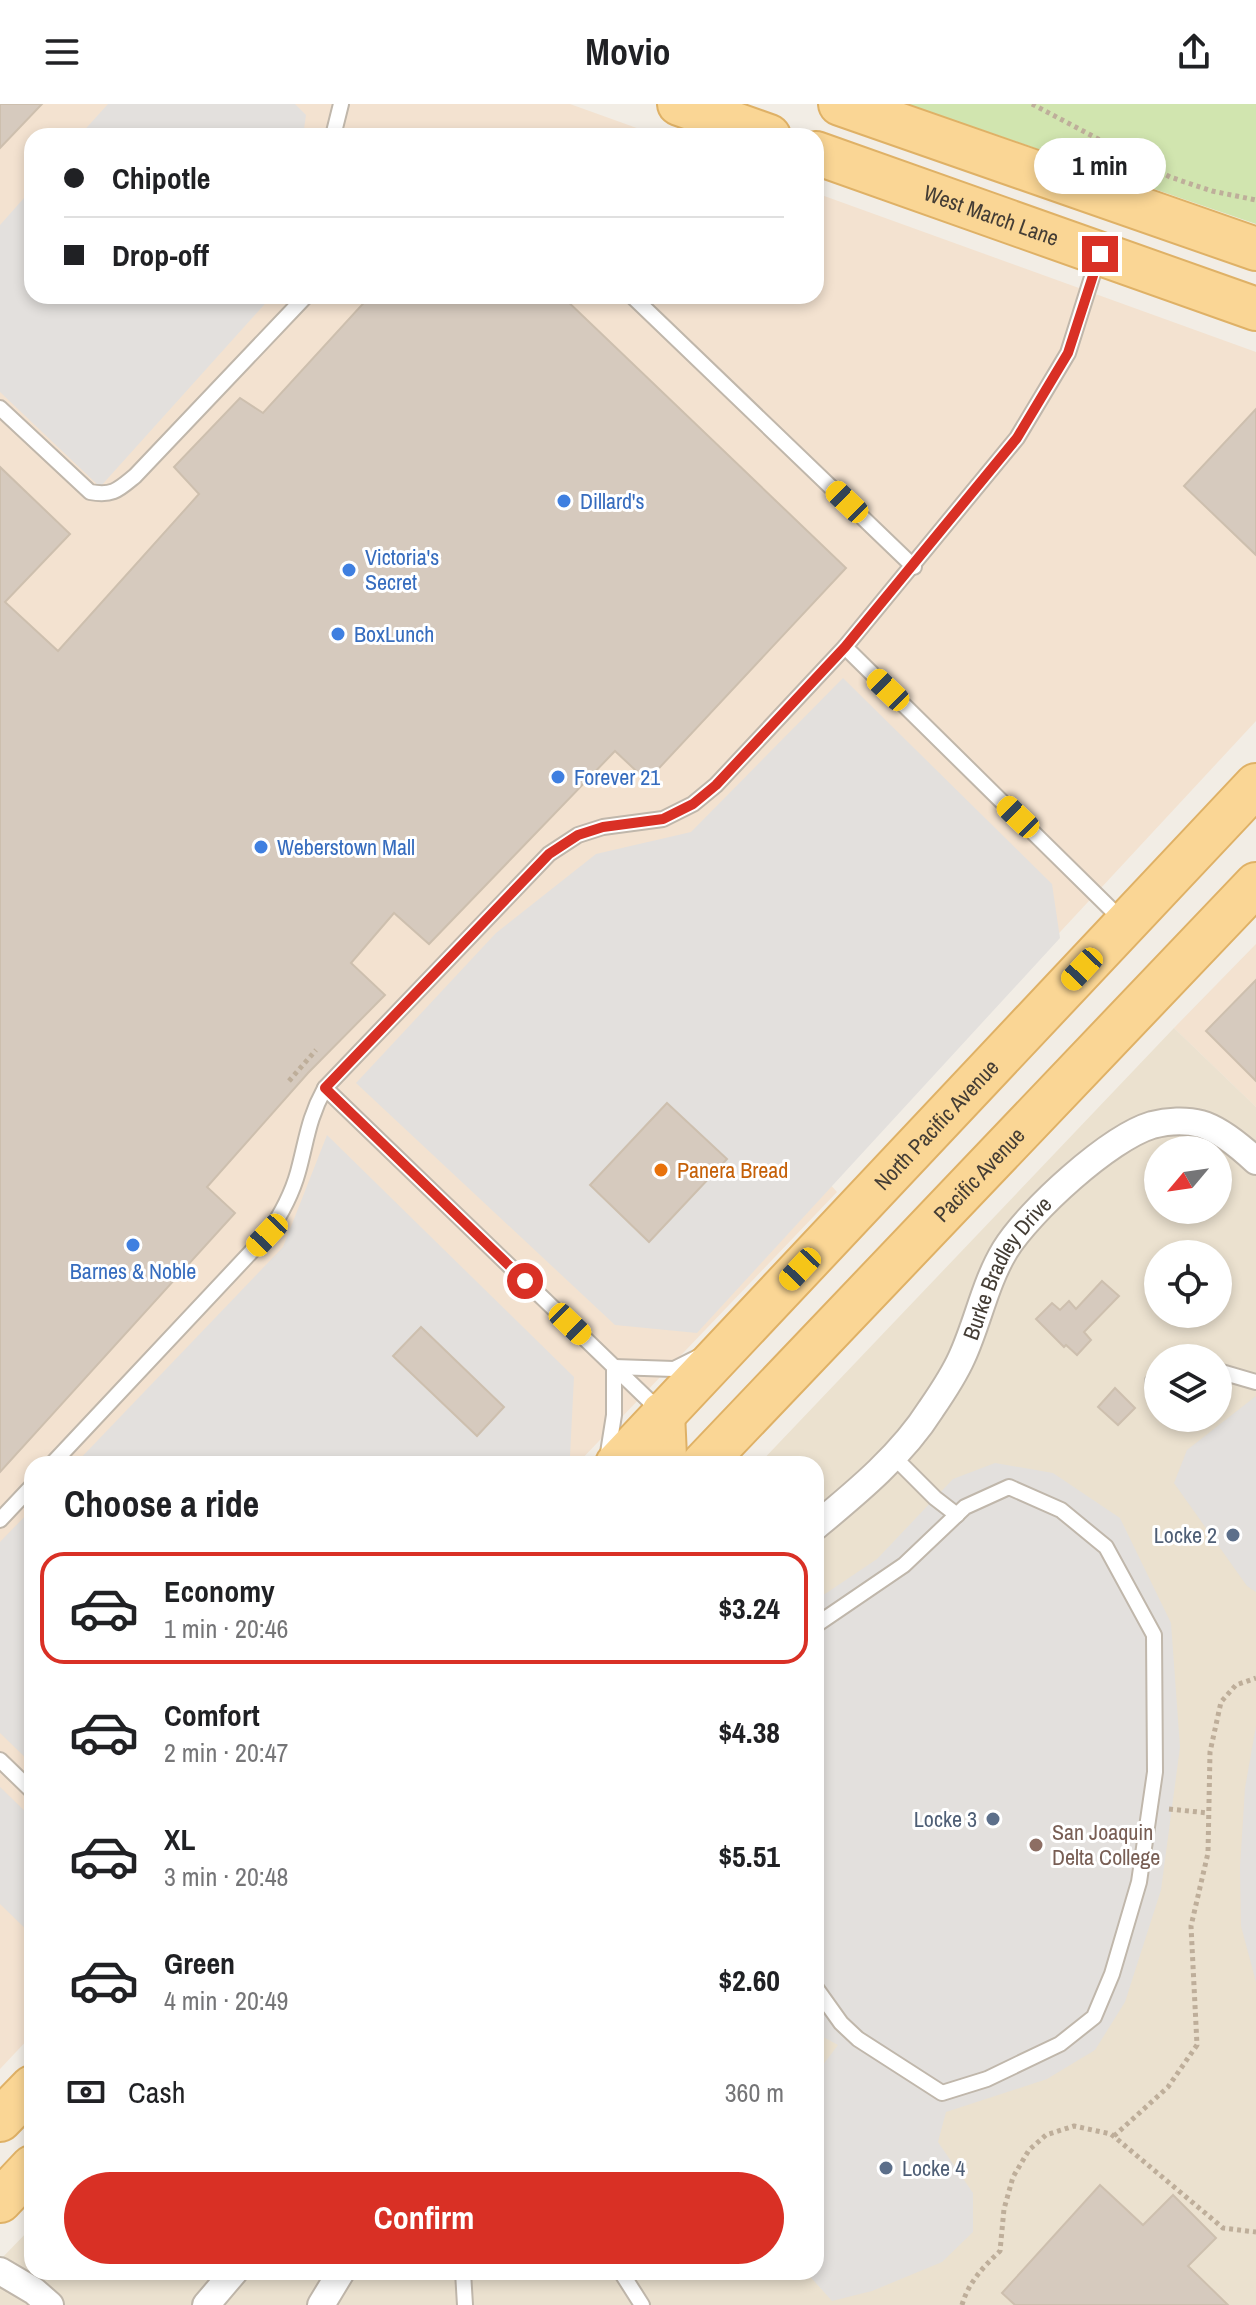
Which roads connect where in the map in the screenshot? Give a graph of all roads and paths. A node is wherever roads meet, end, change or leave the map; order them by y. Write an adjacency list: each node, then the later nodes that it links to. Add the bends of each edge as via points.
1 (341, 104): 5 (lane)
2 (679, 104): 6 (main road)
3 (840, 104): 9 (main road)
4 (1032, 104): 8 (path, via 1170,177)
5 (335, 128)
6 (746, 128)
7 (824, 156): 10 (main road, West March Lane)
8 (1256, 200)
9 (1256, 249)
10 (1100, 254): 13 (main road, West March Lane); 15 (lane, via 1068,353 1017,438)
11 (298, 304): 14 (lane, via 117,491 90,492)
12 (640, 304): 15 (lane)
13 (1256, 309)
14 (0, 408)
15 (914, 567): 16 (lane)
16 (845, 647): 19 (lane); 22 (lane, via 693,804 663,819 578,835 549,854)
17 (1256, 785): 19 (main road, North Pacific Avenue)
18 (1256, 884): 33 (main road, Pacific Avenue)
19 (1126, 923): 24 (main road, North Pacific Avenue)
20 (316, 1050): 21 (path)
21 (289, 1081)
22 (325, 1088): 25 (lane); 29 (lane, via 307,1126 297,1174 267,1235)
23 (1255, 1158): 34 (street, Burke Bradley Drive, via 1203,1124 1163,1123 1135,1132 1067,1183 1006,1248 961,1359 929,1413)
24 (734, 1339): 25 (lane, via 674,1369); 28 (main road, North Pacific Avenue)
25 (614, 1367): 28 (lane); 30 (lane)
26 (1232, 1375): 27 (lane)
27 (1256, 1382)
28 (663, 1413): 31 (main road, North Pacific Avenue); 32 (main road)
29 (60, 1456)
30 (607, 1456)
31 (624, 1456)
32 (665, 1456)
33 (711, 1456)
34 (893, 1456): 36 (lane); 37 (street, Burke Bradley Drive)
35 (24, 1494): 38 (lane)
36 (957, 1515): 39 (lane, via 904,1565); 45 (lane, via 1009,1487 1061,1510 1106,1547 1154,1635 1155,1772 1139,1882 1094,2017 1060,2044 987,2079 942,2093 858,2039)
37 (824, 1519)
38 (0, 1520)
39 (824, 1620)
40 (1256, 1678): 44 (path, via 1236,1685 1221,1702 1210,1752)
41 (0, 1760): 42 (lane)
42 (24, 1783)
43 (1168, 1809): 44 (path)
44 (1208, 1813): 48 (path, via 1208,1853 1191,1926 1197,2045 1168,2087)
45 (824, 1999)
46 (24, 2095): 47 (main road)
47 (0, 2120)
48 (1114, 2136): 51 (path, via 1223,2228); 62 (path, via 1074,2126 1046,2135 1029,2150 1013,2177 1000,2251 965,2293)
49 (24, 2176): 50 (main road)
50 (0, 2201)
51 (1256, 2232)
52 (0, 2271): 57 (street)
53 (227, 2280): 58 (street)
54 (336, 2280): 59 (street)
55 (463, 2280): 60 (lane)
56 (626, 2280): 61 (lane)
57 (50, 2305)
58 (206, 2305)
59 (321, 2305)
60 (465, 2305)
61 (642, 2305)
62 (962, 2305)

